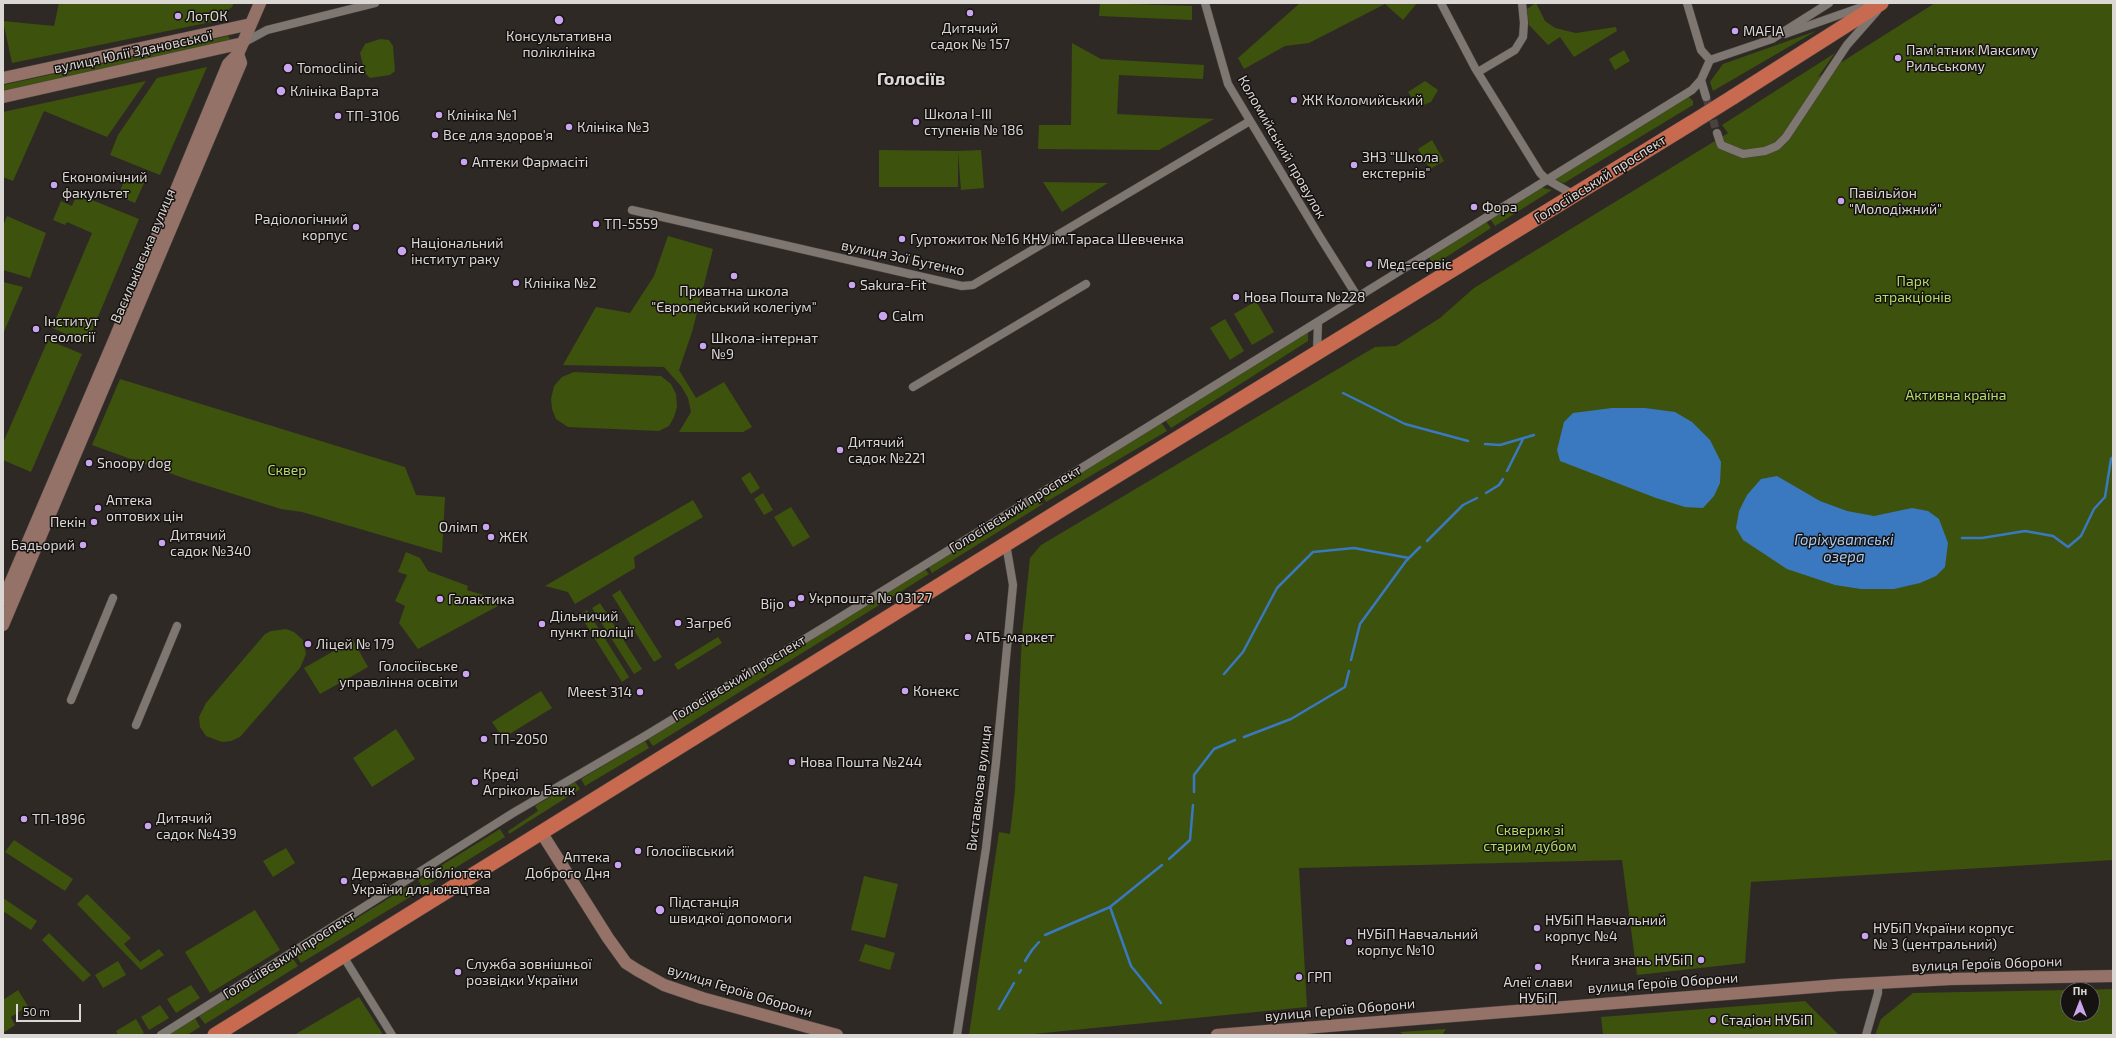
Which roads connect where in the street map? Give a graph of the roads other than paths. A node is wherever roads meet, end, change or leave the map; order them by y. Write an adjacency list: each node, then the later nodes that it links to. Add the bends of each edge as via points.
1 (260, 3): 11 (street, Васильківська вулиця)
2 (375, 3): 12 (street, вулиця Юлії Здановської)
3 (1205, 3): 21 (street, Коломийський провулок, via 1228,84)
4 (1441, 3): 16 (street)
5 (1522, 3): 16 (street, via 1523,37 1515,50)
6 (1687, 3): 15 (street, via 1701,50)
7 (1829, 3): 13 (street)
8 (1873, 3): 13 (street)
9 (1881, 3): 24 (highway, Голосіївський проспект, bridge)
10 (1884, 3): 22 (street, via 1847,45 1786,137 1777,146 1765,151 1743,154 1721,145)
11 (251, 24): 12 (street); 14 (street, Васильківська вулиця); 17 (street, вулиця Юлії Здановської)
12 (267, 30): 14 (street, вулиця Юлії Здановської)
13 (1772, 38): 15 (street)
14 (240, 48): 19 (street, вулиця Юлії Здановської); 33 (street, Васильківська вулиця, via 228,64); 34 (street, Васильківська вулиця, via 241,63)
15 (1710, 60): 18 (street, Голосіївський проспект)
16 (1478, 72): 23 (street)
17 (3, 78)
18 (1701, 80): 20 (street); 23 (street, Голосіївський проспект, via 1692,90)
19 (3, 97)
20 (1706, 97)
21 (1250, 121): 25 (street, вулиця Зої Бутенко, via 973,285 962,286); 27 (street, Коломийський провулок)
22 (1717, 133)
23 (1546, 179): 24 (street); 27 (street, Голосіївський проспект)
24 (1574, 195): 29 (highway, Голосіївський проспект)
25 (632, 210)
26 (1086, 284): 30 (street)
27 (1357, 296): 28 (street, Голосіївський проспект)
28 (1318, 322): 29 (street); 42 (street, Голосіївський проспект, via 652,732 513,813)
29 (1317, 352): 31 (highway, Голосіївський проспект)
30 (913, 387)
31 (1006, 544): 38 (highway, Голосіївський проспект); 46 (street, Виставкова вулиця, via 1013,585 997,756 986,848)
32 (114, 598): 36 (street)
33 (3, 600)
34 (3, 625)
35 (177, 626): 37 (street)
36 (72, 700)
37 (136, 725)
38 (542, 832): 39 (highway, Голосіївський проспект); 45 (street, вулиця Героїв Оборони, via 626,963 664,985 702,998)
39 (343, 956): 43 (highway, Голосіївський проспект); 44 (street)
40 (2113, 976): 41 (street, вулиця Героїв Оборони)
41 (1878, 983): 47 (street, вулиця Героїв Оборони); 48 (street, via 1878,993)
42 (160, 1035)
43 (215, 1035)
44 (392, 1035)
45 (837, 1035)
46 (957, 1035)
47 (1217, 1035)
48 (1866, 1035)

